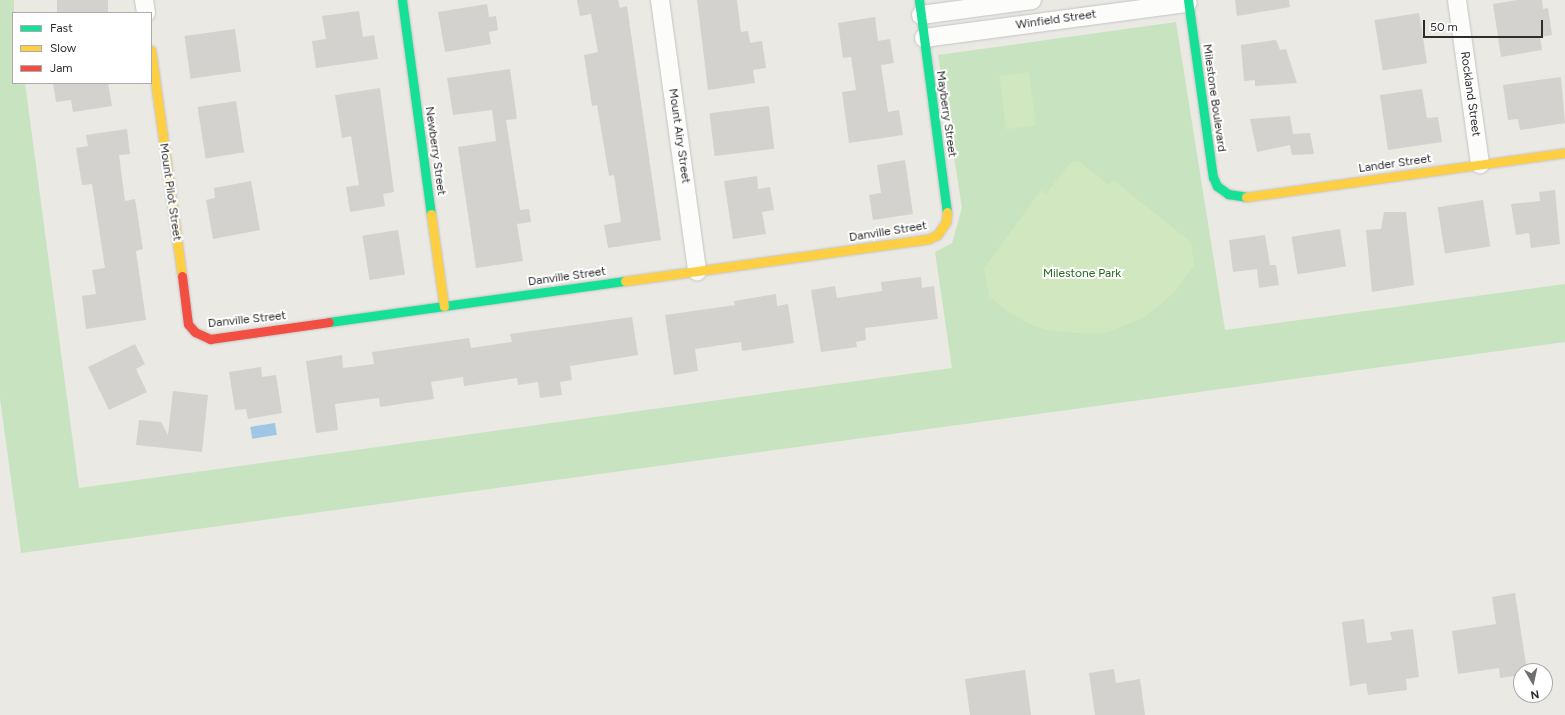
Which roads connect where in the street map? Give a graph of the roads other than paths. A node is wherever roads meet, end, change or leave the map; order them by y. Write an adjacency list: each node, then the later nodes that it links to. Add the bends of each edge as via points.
1 (144, 0): 8 (street)
2 (402, 0): 16 (street, Newberry Street)
3 (660, 0): 15 (street, Mount Airy Street)
4 (1032, 0): 7 (street, Winfield Street)
5 (1457, 0): 12 (street, Rockland Street)
6 (1188, 1): 9 (street, Winfield Street); 13 (street, Milestone Boulevard, via 1213,177 1217,186)
7 (920, 8): 9 (street, Mayberry Street)
8 (146, 12)
9 (924, 38): 14 (street, Mayberry Street, via 948,213)
10 (152, 57): 17 (street, Mount Pilot Street, via 188,324)
11 (1565, 153): 12 (street, Lander Street)
12 (1480, 164): 13 (street, Lander Street, via 1243,197)
13 (1228, 194)
14 (942, 230): 15 (street, Danville Street, via 928,239)
15 (697, 271): 16 (street, Danville Street)
16 (444, 306): 17 (street, Danville Street, via 210,339)
17 (195, 332)

